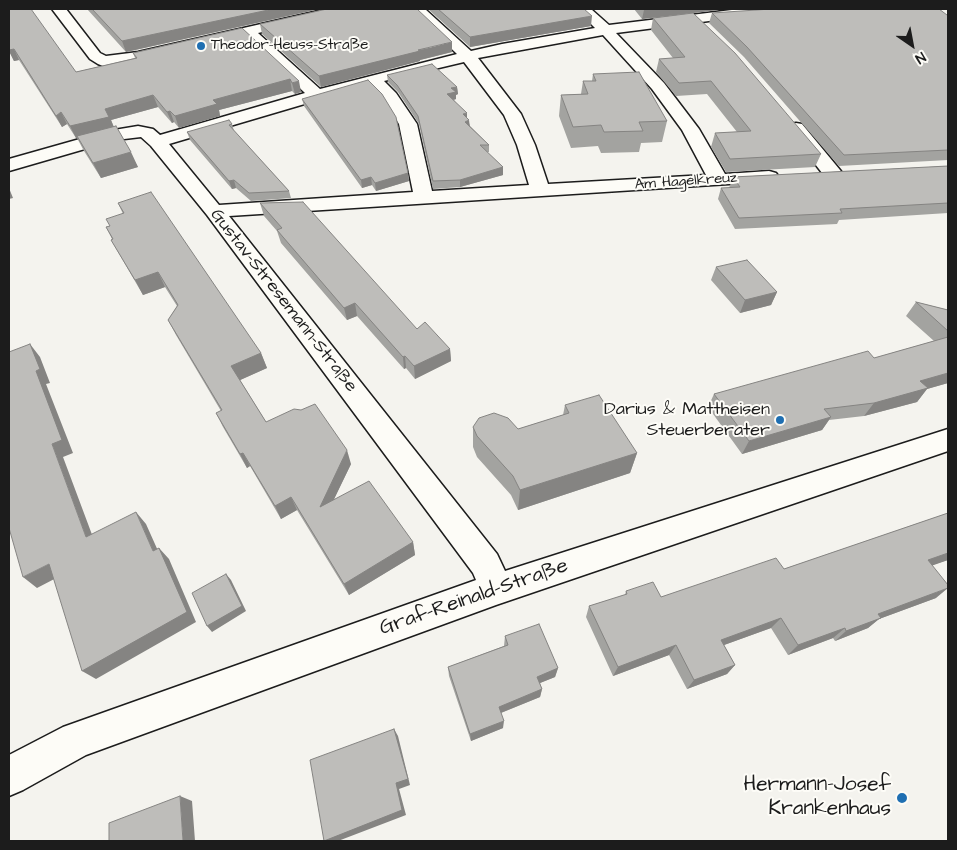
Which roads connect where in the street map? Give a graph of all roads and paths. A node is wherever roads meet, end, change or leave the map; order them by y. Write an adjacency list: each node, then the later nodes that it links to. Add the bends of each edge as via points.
1 (59, 9): 12 (street, via 95,56 103,61 138,57)
2 (274, 9): 9 (street)
3 (344, 9): 9 (street)
4 (417, 9): 13 (street)
5 (583, 9): 10 (street)
6 (810, 9): 7 (street)
7 (738, 11): 8 (street)
8 (694, 18): 10 (street); 11 (street)
9 (288, 21): 12 (street)
10 (606, 30): 13 (street); 19 (street, via 658,86 690,129)
11 (706, 30)
12 (247, 31): 15 (street)
13 (467, 55): 14 (street); 20 (street, via 512,114)
14 (372, 79): 15 (street); 21 (street, via 390,97 408,124)
15 (316, 94): 17 (street)
16 (785, 115): 19 (street, Am Hagelkreuz, via 842,173)
17 (157, 142): 18 (street, Gustav-Stresemann-Straße, via 147,133 138,131); 22 (street, Gustav-Stresemann-Straße)
18 (9, 165)
19 (719, 180): 20 (street, Am Hagelkreuz)
20 (540, 190): 21 (street, Am Hagelkreuz)
21 (424, 196): 22 (street, Am Hagelkreuz)
22 (214, 211): 24 (street, Gustav-Stresemann-Straße, via 486,564)
23 (948, 440): 24 (street, Graf-Reinald-Straße)
24 (496, 589): 25 (street, Graf-Reinald-Straße, via 76,740)
25 (9, 776)

